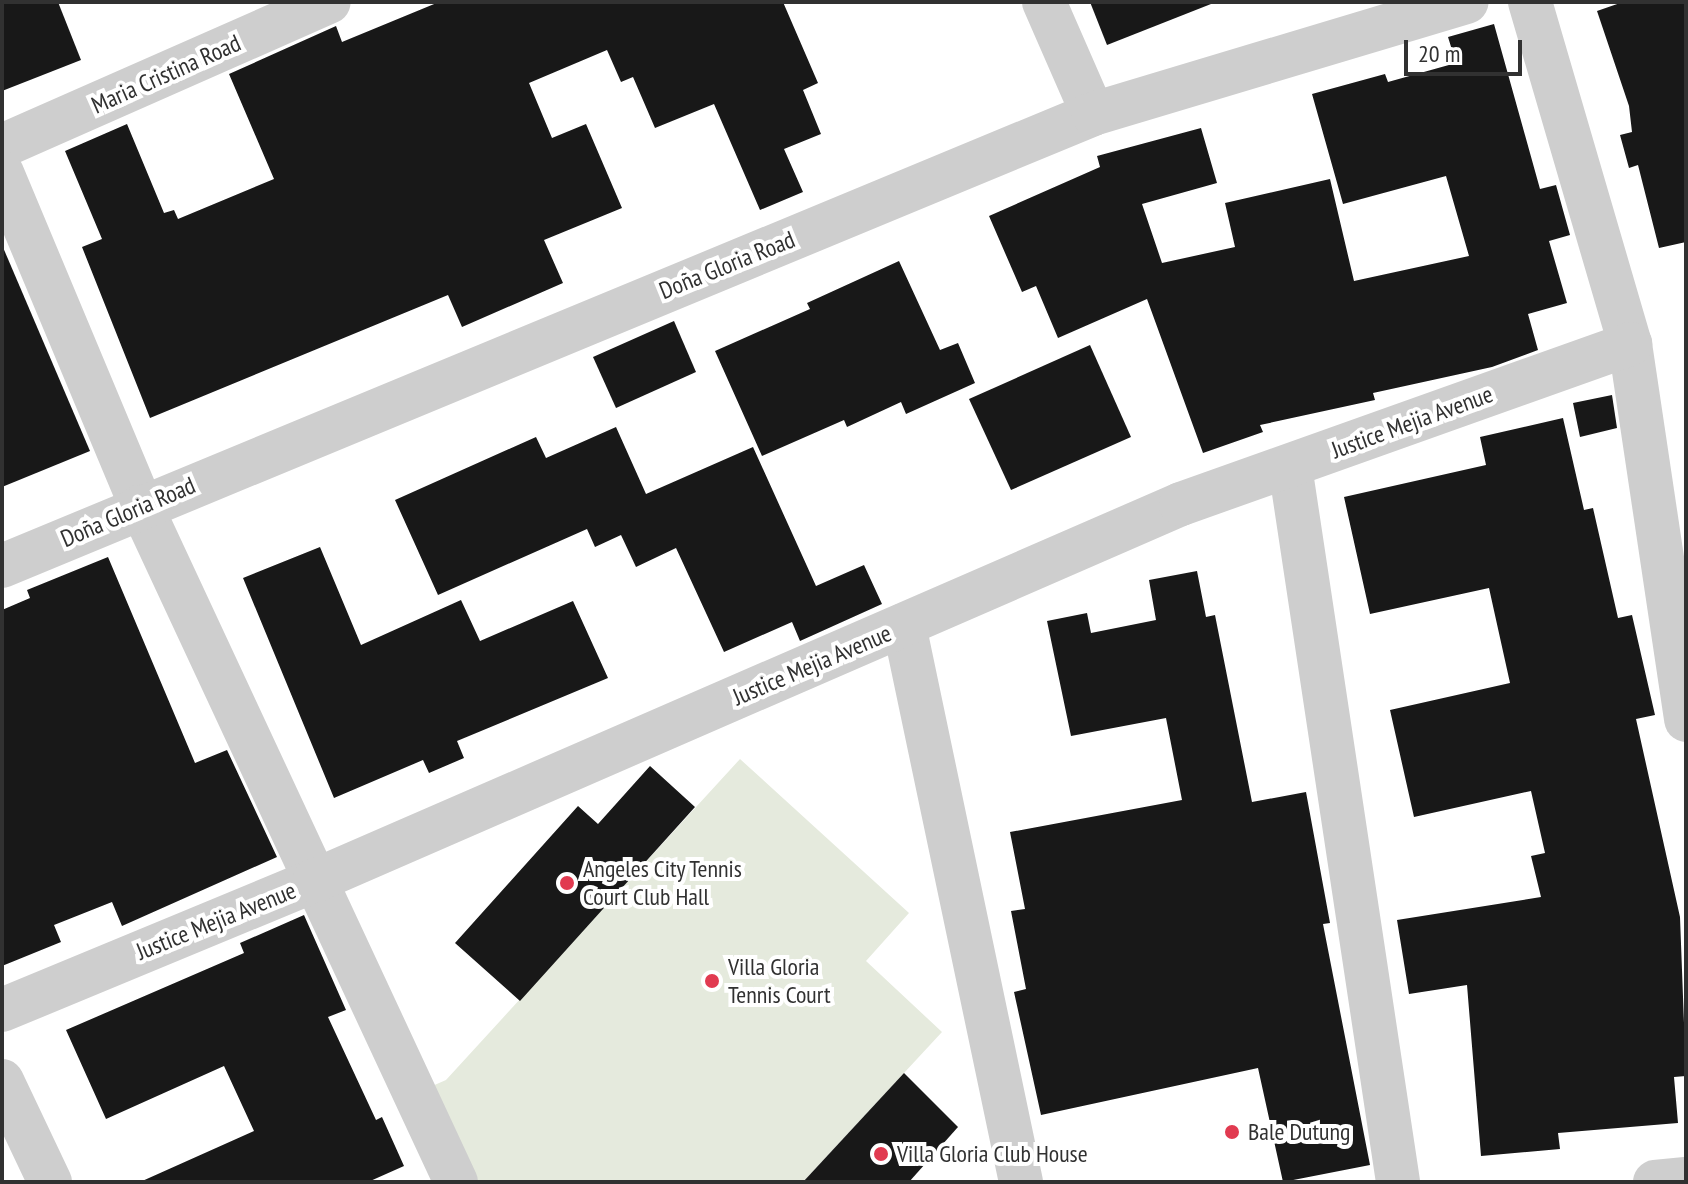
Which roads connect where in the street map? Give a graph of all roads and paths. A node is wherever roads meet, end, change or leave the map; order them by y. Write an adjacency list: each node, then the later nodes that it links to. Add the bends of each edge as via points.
1 (329, 2): 6 (street, Maria Cristina Road)
2 (1044, 2): 5 (street)
3 (1530, 2): 8 (street)
4 (1463, 3): 5 (street, Doña Gloria Road)
5 (1093, 114): 10 (street, Doña Gloria Road)
6 (2, 146)
7 (2, 173): 10 (street)
8 (1630, 344): 9 (street, Justice Mejia Avenue); 13 (street)
9 (1290, 466): 12 (street, Justice Mejia Avenue, via 1181,504); 21 (street)
10 (141, 506): 11 (street, Doña Gloria Road); 14 (street)
11 (2, 566)
12 (904, 625): 14 (street, Justice Mejia Avenue); 20 (street)
13 (1686, 720)
14 (314, 881): 15 (street, Justice Mejia Avenue); 19 (street)
15 (2, 1010)
16 (2, 1081): 18 (street)
17 (1686, 1179): 22 (street)
18 (50, 1182)
19 (456, 1182)
20 (1021, 1182)
21 (1398, 1182)
22 (1655, 1182)

